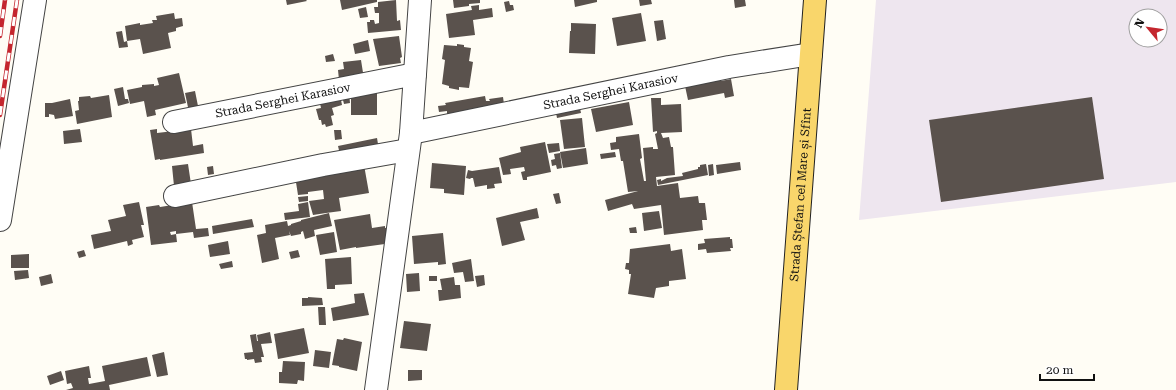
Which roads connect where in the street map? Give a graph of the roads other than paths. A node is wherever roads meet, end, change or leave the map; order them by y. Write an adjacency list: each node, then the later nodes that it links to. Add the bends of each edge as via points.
1 (35, 0): 9 (street)
2 (420, 0): 5 (street)
3 (815, 0): 4 (main road, Strada Ștefan cel Mare și Sfînt)
4 (811, 54): 7 (street, Strada Serghei Karasiov, via 730,67); 11 (main road, Strada Ștefan cel Mare și Sfînt)
5 (415, 74): 6 (street, Strada Serghei Karasiov); 7 (street)
6 (174, 122)
7 (409, 142): 8 (street, Strada Serghei Karasiov, via 323,165); 10 (street)
8 (174, 196)
9 (0, 220)
10 (372, 389)
11 (786, 390)

